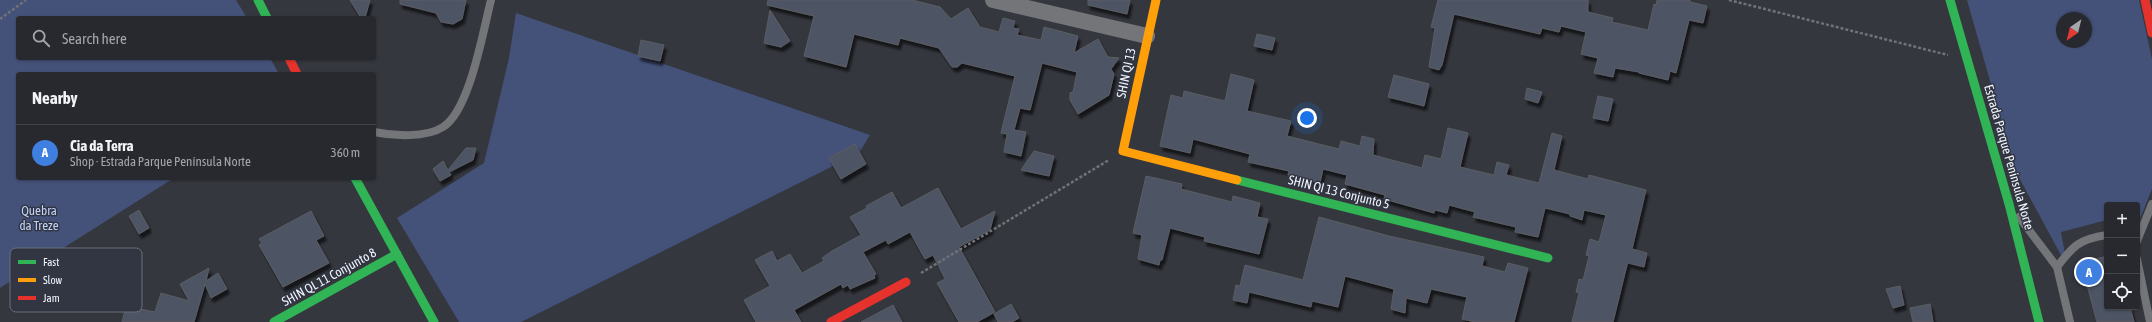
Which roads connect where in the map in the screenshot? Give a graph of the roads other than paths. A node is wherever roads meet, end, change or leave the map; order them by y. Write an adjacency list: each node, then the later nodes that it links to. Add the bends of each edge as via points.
1 (258, 0): 7 (street)
2 (491, 0): 12 (lane, via 467,92 443,127 422,133 392,136)
3 (993, 0): 9 (street)
4 (1156, 0): 9 (street, SHIN QI 13)
5 (1950, 0): 15 (street, Estrada Parque Península Norte)
6 (2145, 0): 8 (street)
7 (266, 16)
8 (2152, 33)
9 (1147, 36): 13 (street, SHIN QI 13)
10 (290, 60): 11 (street)
11 (296, 72)
12 (376, 132)
13 (1123, 151): 20 (street, SHIN QI 13 Conjunto 5)
14 (356, 180): 19 (street)
15 (2009, 204): 21 (lane); 27 (street, Estrada Parque Península Norte)
16 (2152, 204): 18 (lane)
17 (2104, 236): 21 (lane, via 2088,239 2073,247)
18 (2138, 238)
19 (397, 254): 24 (street, SHIN QL 11 Conjunto 8); 25 (street)
20 (1548, 258)
21 (2057, 267): 28 (lane)
22 (2140, 274): 29 (lane)
23 (906, 282): 26 (street)
24 (274, 322)
25 (434, 322)
26 (831, 322)
27 (2040, 322)
28 (2070, 322)
29 (2150, 322)

